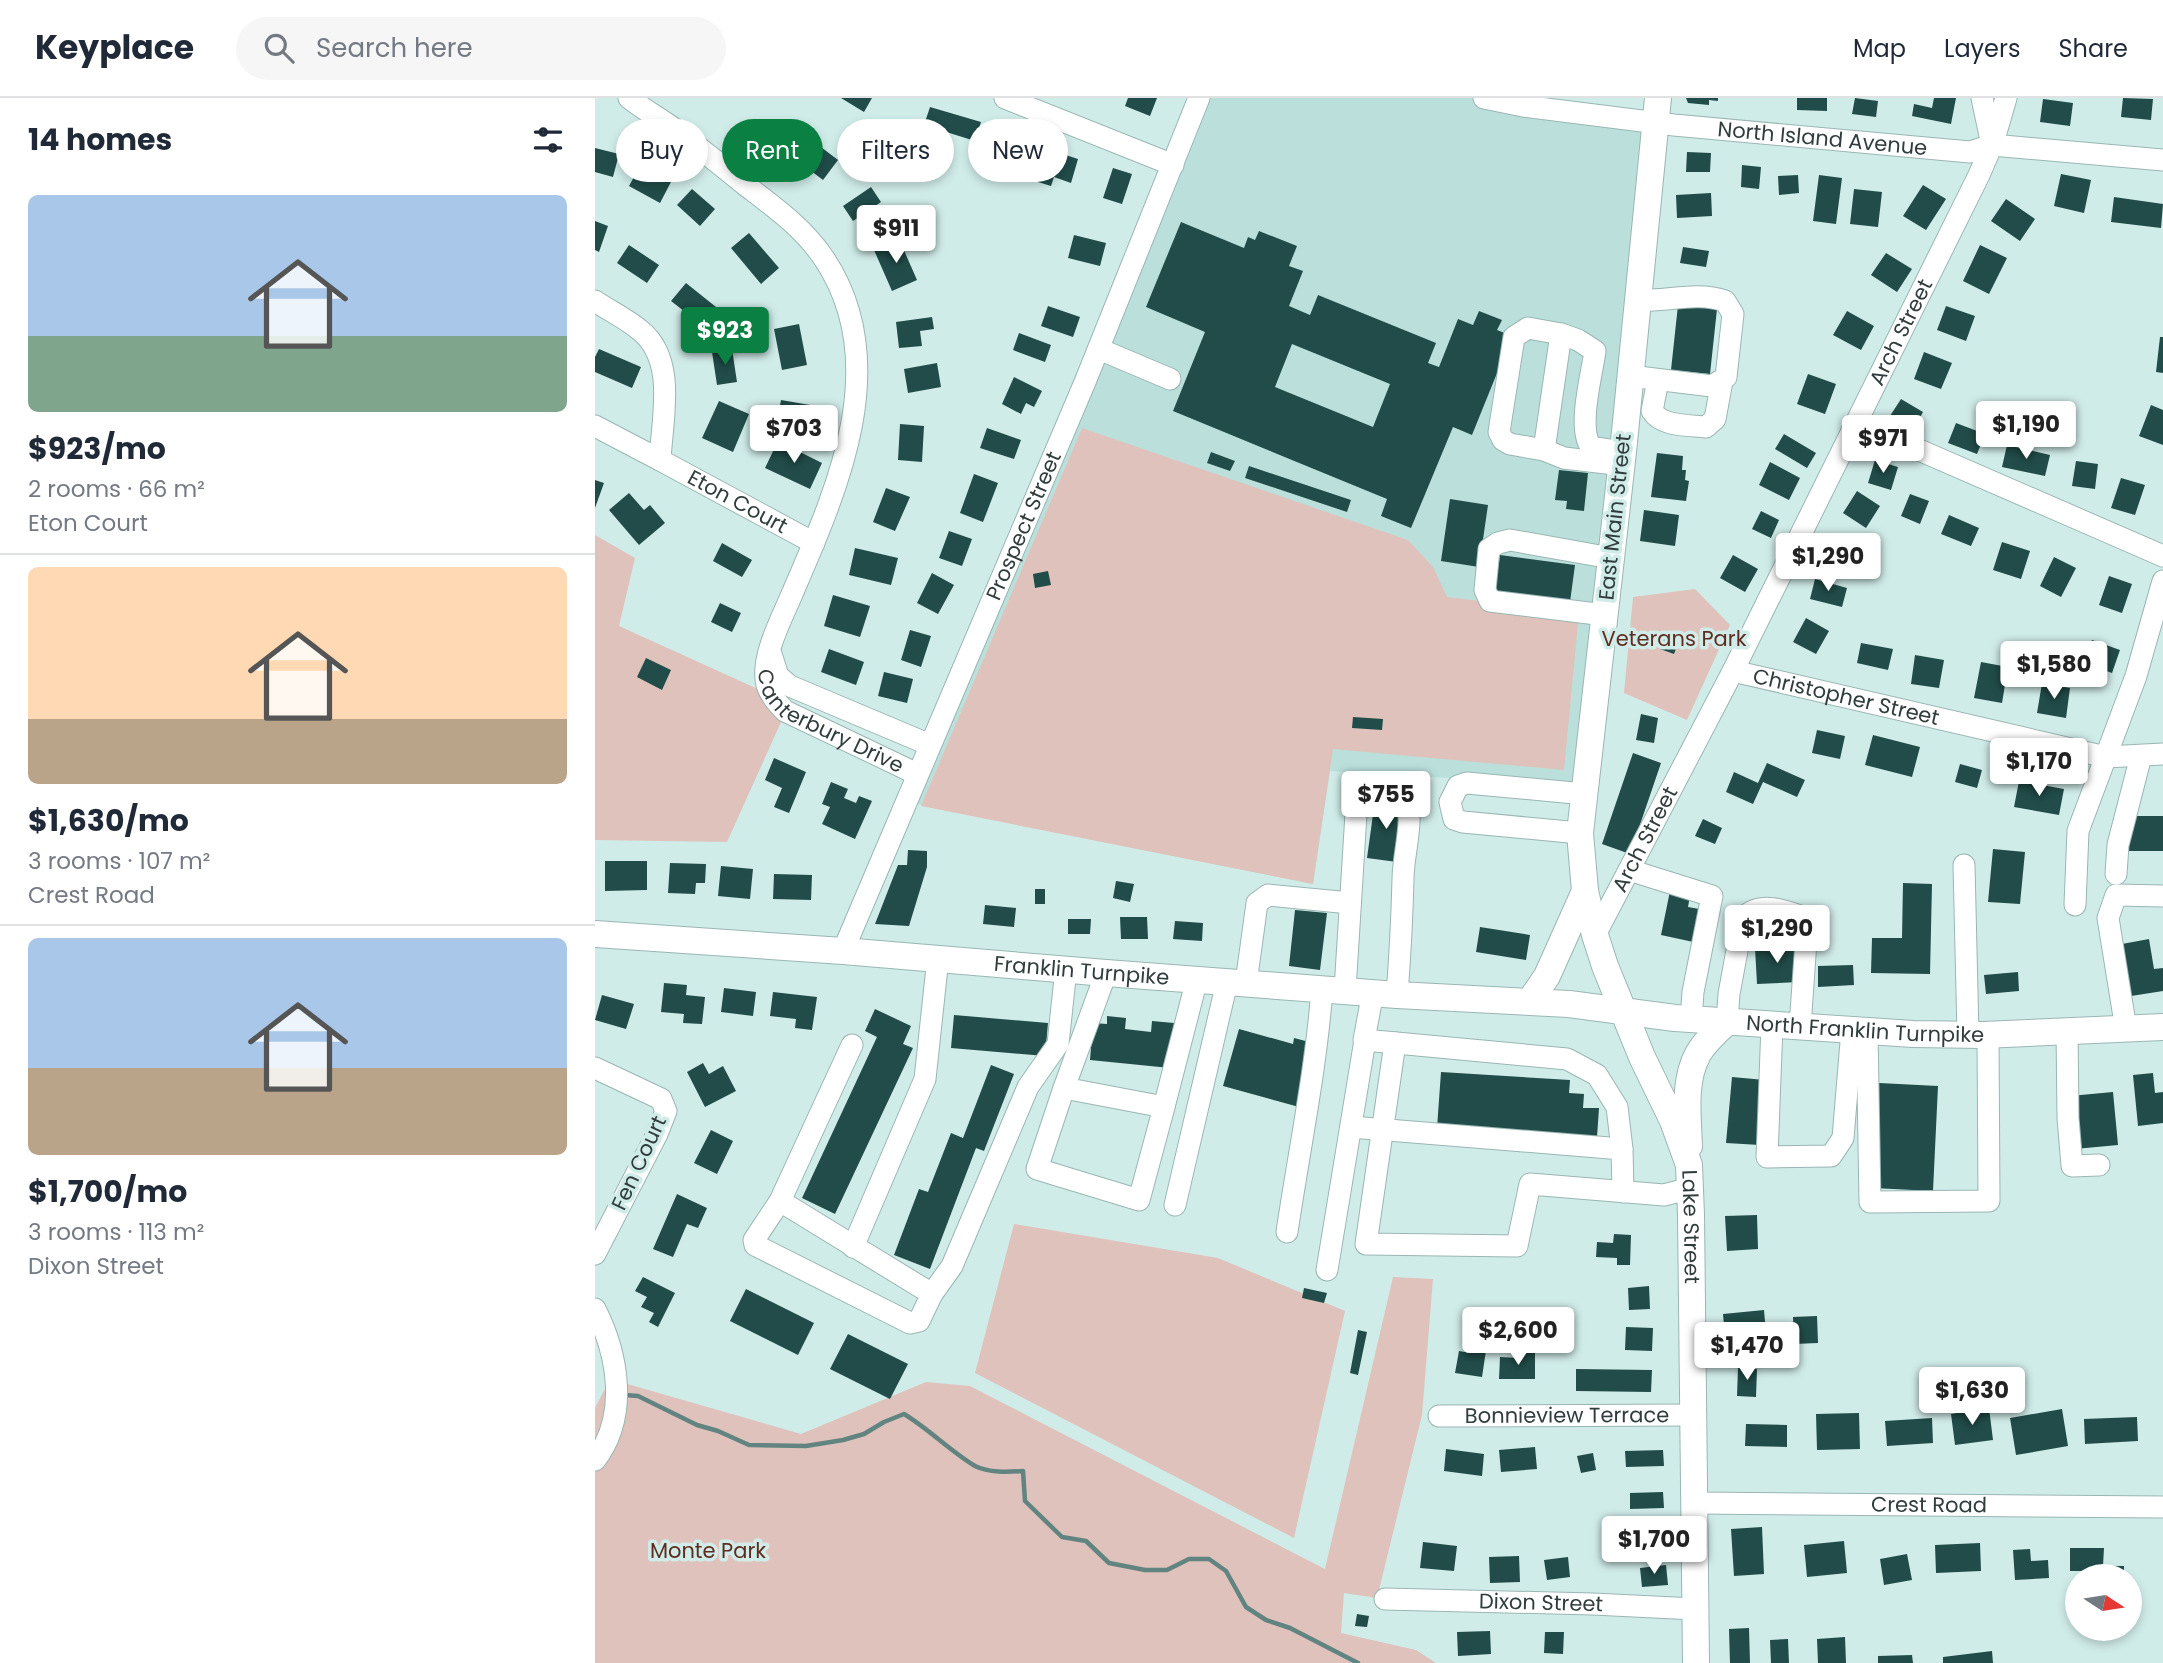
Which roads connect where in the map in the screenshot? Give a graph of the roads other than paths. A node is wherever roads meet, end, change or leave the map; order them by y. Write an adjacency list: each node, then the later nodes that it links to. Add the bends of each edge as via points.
1 (629, 98): 25 (street, Canterbury Drive, via 789,218 820,254 839,287 854,334 857,392 839,481)
2 (1005, 98): 11 (street)
3 (1199, 98): 11 (street, Prospect Street)
4 (1483, 98): 7 (street, North Island Avenue)
5 (1982, 98): 9 (street)
6 (2005, 98): 9 (street, Arch Street)
7 (1524, 102): 8 (street, North Island Avenue)
8 (1657, 110): 9 (street, North Island Avenue, via 1970,152); 12 (main road, East Main Street)
9 (1992, 145): 10 (street, North Island Avenue); 20 (street, Arch Street)
10 (2163, 160)
11 (1173, 165): 15 (street, Prospect Street)
12 (1638, 300): 16 (main road, East Main Street); 19 (street, via 1704,296 1728,303 1733,314)
13 (595, 301): 24 (street, via 641,331 660,356 664,374)
14 (1561, 334): 22 (street); 22 (street, via 1528,328 1514,337 1499,432 1510,443); 23 (street, via 1595,351 1586,440 1591,447)
15 (1099, 349): 17 (street); 32 (street, Prospect Street)
16 (1630, 376): 18 (street); 23 (main road, East Main Street)
17 (1170, 379)
18 (1658, 380): 19 (street, via 1712,386); 19 (street, via 1655,416 1706,427 1715,419)
19 (1722, 381)
20 (1857, 423): 26 (street); 31 (street, Arch Street)
21 (595, 426): 24 (street, Eton Court)
22 (1545, 450): 23 (street, via 1565,458)
23 (1622, 459): 27 (main road, East Main Street)
24 (660, 460): 25 (street, Eton Court)
25 (814, 543): 30 (street, Canterbury Drive)
26 (2163, 556)
27 (1611, 558): 29 (main road, East Main Street); 29 (street, via 1510,540 1489,549 1485,590 1490,601)
28 (2163, 581): 35 (street, via 2136,676)
29 (1605, 615): 37 (main road, East Main Street)
30 (770, 652): 32 (street, Canterbury Drive, via 778,676 790,686); 36 (street, Canterbury Drive, via 767,684 785,711)
31 (1733, 671): 35 (street, Christopher Street); 40 (street, Arch Street)
32 (930, 745): 36 (street, Prospect Street)
33 (2163, 754): 34 (street, Christopher Street)
34 (2141, 756): 35 (street, Christopher Street); 41 (street, via 2118,845)
35 (2106, 757): 45 (street, via 2078,831)
36 (917, 774): 48 (street, Prospect Street)
37 (1585, 794): 38 (main road, East Main Street); 38 (street, via 1467,783 1458,786 1450,802 1454,819 1463,822)
38 (1580, 833): 42 (main road, East Main Street)
39 (1963, 865): 67 (street)
40 (1629, 870): 47 (street, Arch Street); 59 (street, via 1712,896)
41 (2116, 874)
42 (1585, 891): 47 (main road, East Main Street); 56 (main road, via 1547,976)
43 (2163, 896): 64 (street, via 2116,895 2108,918)
44 (1350, 903): 53 (street, via 1268,895 1262,899); 54 (street); 55 (street, via 1357,798 1367,789 1403,793 1410,804 1403,908)
45 (2075, 905)
46 (595, 934): 48 (main road, Franklin Turnpike)
47 (1595, 935): 58 (main road, Lake Street)
48 (843, 951): 49 (main road, Franklin Turnpike)
49 (938, 958): 50 (main road, Franklin Turnpike); 83 (street, via 925,1079)
50 (1066, 969): 51 (main road, Franklin Turnpike); 86 (street, via 1058,1044 1028,1087 952,1266)
51 (1106, 973): 52 (main road, Franklin Turnpike); 72 (street)
52 (1197, 979): 53 (main road, Franklin Turnpike); 73 (street)
53 (1237, 982): 54 (main road, Franklin Turnpike); 81 (street)
54 (1333, 990): 55 (main road, Franklin Turnpike); 82 (street, via 1300,1140)
55 (1385, 994): 56 (main road, Franklin Turnpike); 68 (street)
56 (1530, 1001): 57 (main road, Franklin Turnpike)
57 (1569, 1004): 58 (main road, North Franklin Turnpike)
58 (1626, 1013): 59 (main road, North Franklin Turnpike); 78 (main road, Lake Street, via 1673,1121)
59 (1692, 1020): 60 (main road, North Franklin Turnpike)
60 (1727, 1022): 61 (main road, North Franklin Turnpike); 62 (street, via 1743,918 1762,908 1804,918); 78 (main road, via 1709,1039 1692,1066)
61 (1772, 1025): 62 (main road, North Franklin Turnpike); 66 (street, via 1767,1157 1831,1156 1843,1138)
62 (1800, 1027): 66 (main road, North Franklin Turnpike)
63 (2163, 1027): 64 (main road, North Franklin Turnpike)
64 (2126, 1028): 65 (main road, North Franklin Turnpike)
65 (2067, 1030): 67 (main road, North Franklin Turnpike); 77 (street, via 2072,1166)
66 (1859, 1031): 67 (main road, North Franklin Turnpike); 67 (street, via 1870,1202 1989,1201)
67 (1978, 1035)
68 (1365, 1040): 69 (street); 74 (street)
69 (1395, 1043): 75 (street); 76 (street, via 1567,1059 1597,1075 1617,1107)
70 (852, 1045): 80 (street)
71 (595, 1068): 84 (street, Fen Court, via 661,1099 666,1111)
72 (1064, 1088): 73 (street); 73 (street, via 1037,1169 1139,1200)
73 (1164, 1107)
74 (1351, 1127): 75 (street); 85 (street)
75 (1383, 1129): 76 (street); 79 (street, via 1366,1244 1517,1246 1530,1184)
76 (1622, 1149): 79 (street)
77 (2099, 1165)
78 (1690, 1177): 79 (street, via 1664,1195); 88 (main road, Lake Street)
79 (1623, 1192)
80 (780, 1201): 83 (street); 86 (street, via 755,1245 910,1324 919,1321)
81 (1175, 1205)
82 (1287, 1232)
83 (853, 1247): 86 (street)
84 (595, 1254)
85 (1327, 1270)
86 (932, 1294)
87 (595, 1309): 90 (street, via 613,1351 617,1374 612,1425)
88 (1693, 1415): 89 (street, Bonnieview Terrace); 91 (main road, Lake Street)
89 (1439, 1416)
90 (595, 1460)
91 (1695, 1503): 92 (street, Crest Road); 94 (main road, Lake Street)
92 (2163, 1507)
93 (1385, 1599): 94 (street, Dixon Street)
94 (1695, 1609): 95 (main road, Lake Street)
95 (1696, 1663)

